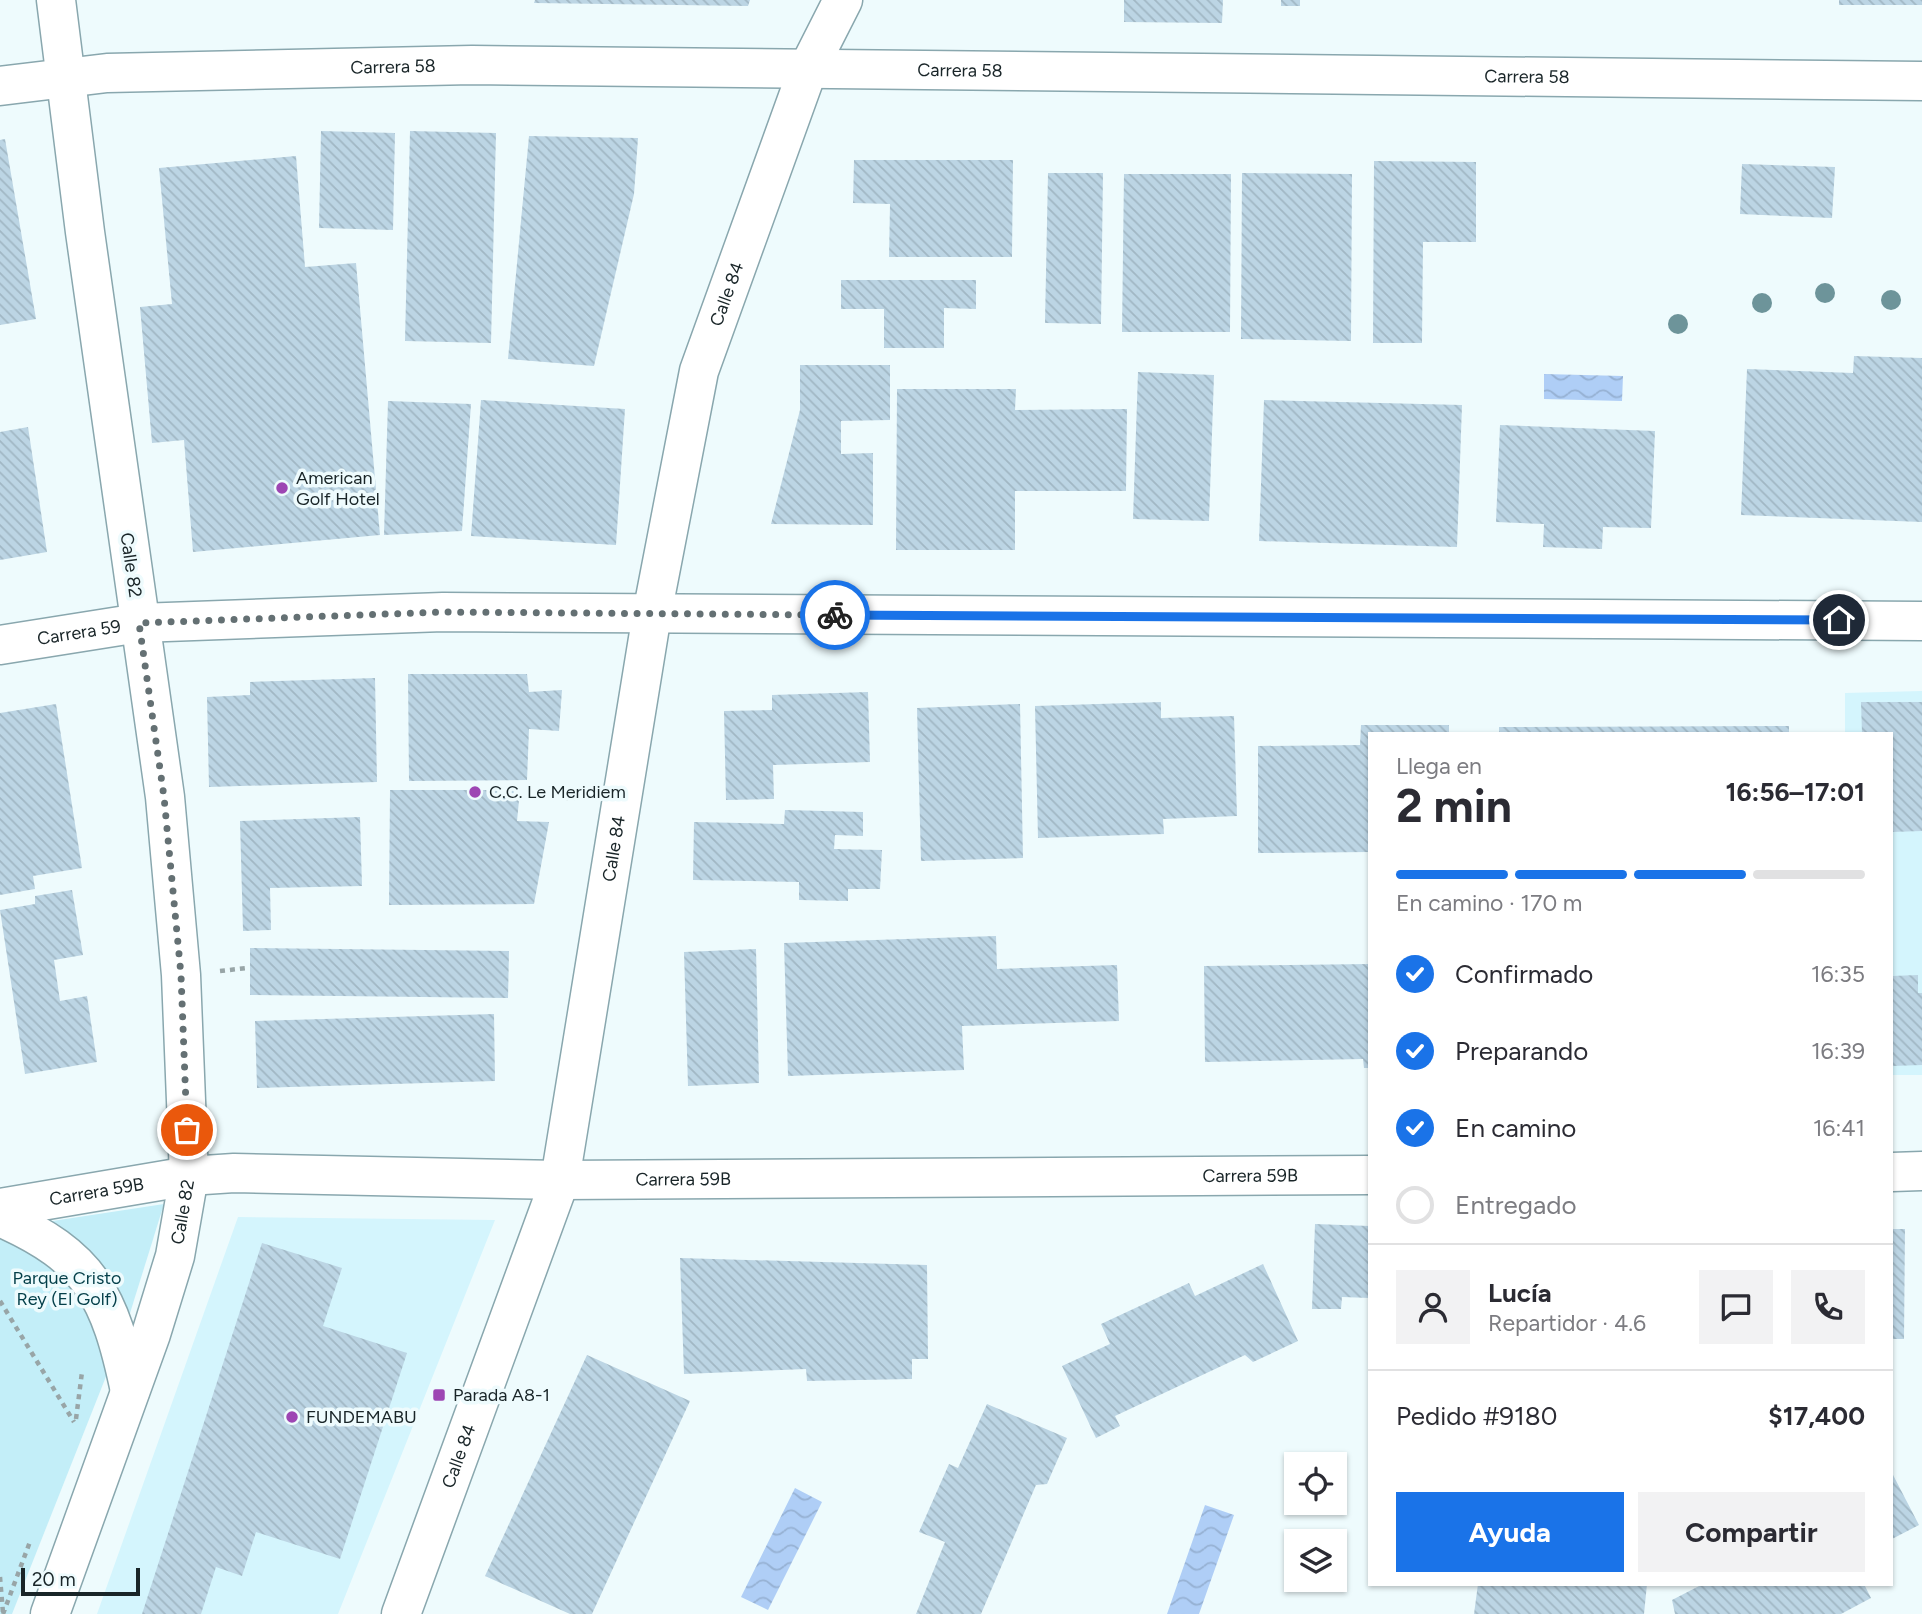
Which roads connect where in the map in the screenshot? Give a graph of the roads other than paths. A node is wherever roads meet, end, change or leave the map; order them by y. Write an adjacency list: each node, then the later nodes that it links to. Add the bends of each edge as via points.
1 (56, 0): 4 (street, Calle 82)
2 (842, 0): 3 (street, Calle 84)
3 (808, 69): 4 (street, Carrera 58, via 472,65 107,73); 5 (street, Carrera 58); 7 (street, Calle 84, via 699,371)
4 (66, 78): 6 (street, Carrera 58); 9 (street, Calle 82)
5 (1922, 81)
6 (0, 86)
7 (652, 614): 8 (street, Carrera 59); 9 (street, Carrera 59, via 443,612); 15 (street, Calle 84)
8 (1922, 621)
9 (139, 623): 10 (street, Carrera 59); 14 (street, Calle 82, via 174,906)
10 (0, 645)
11 (1922, 1171): 12 (street)
12 (1893, 1172)
13 (1368, 1175): 15 (street, Carrera 59B)
14 (188, 1176): 15 (street, Carrera 59B); 16 (street, Carrera 59B); 18 (street, Calle 82, via 175,1256)
15 (561, 1180): 20 (street, Calle 84)
16 (0, 1208)
17 (0, 1217): 18 (street, via 44,1237 75,1262 97,1291 119,1340)
18 (130, 1391): 19 (street, Calle 82)
19 (50, 1614)
20 (401, 1614)

